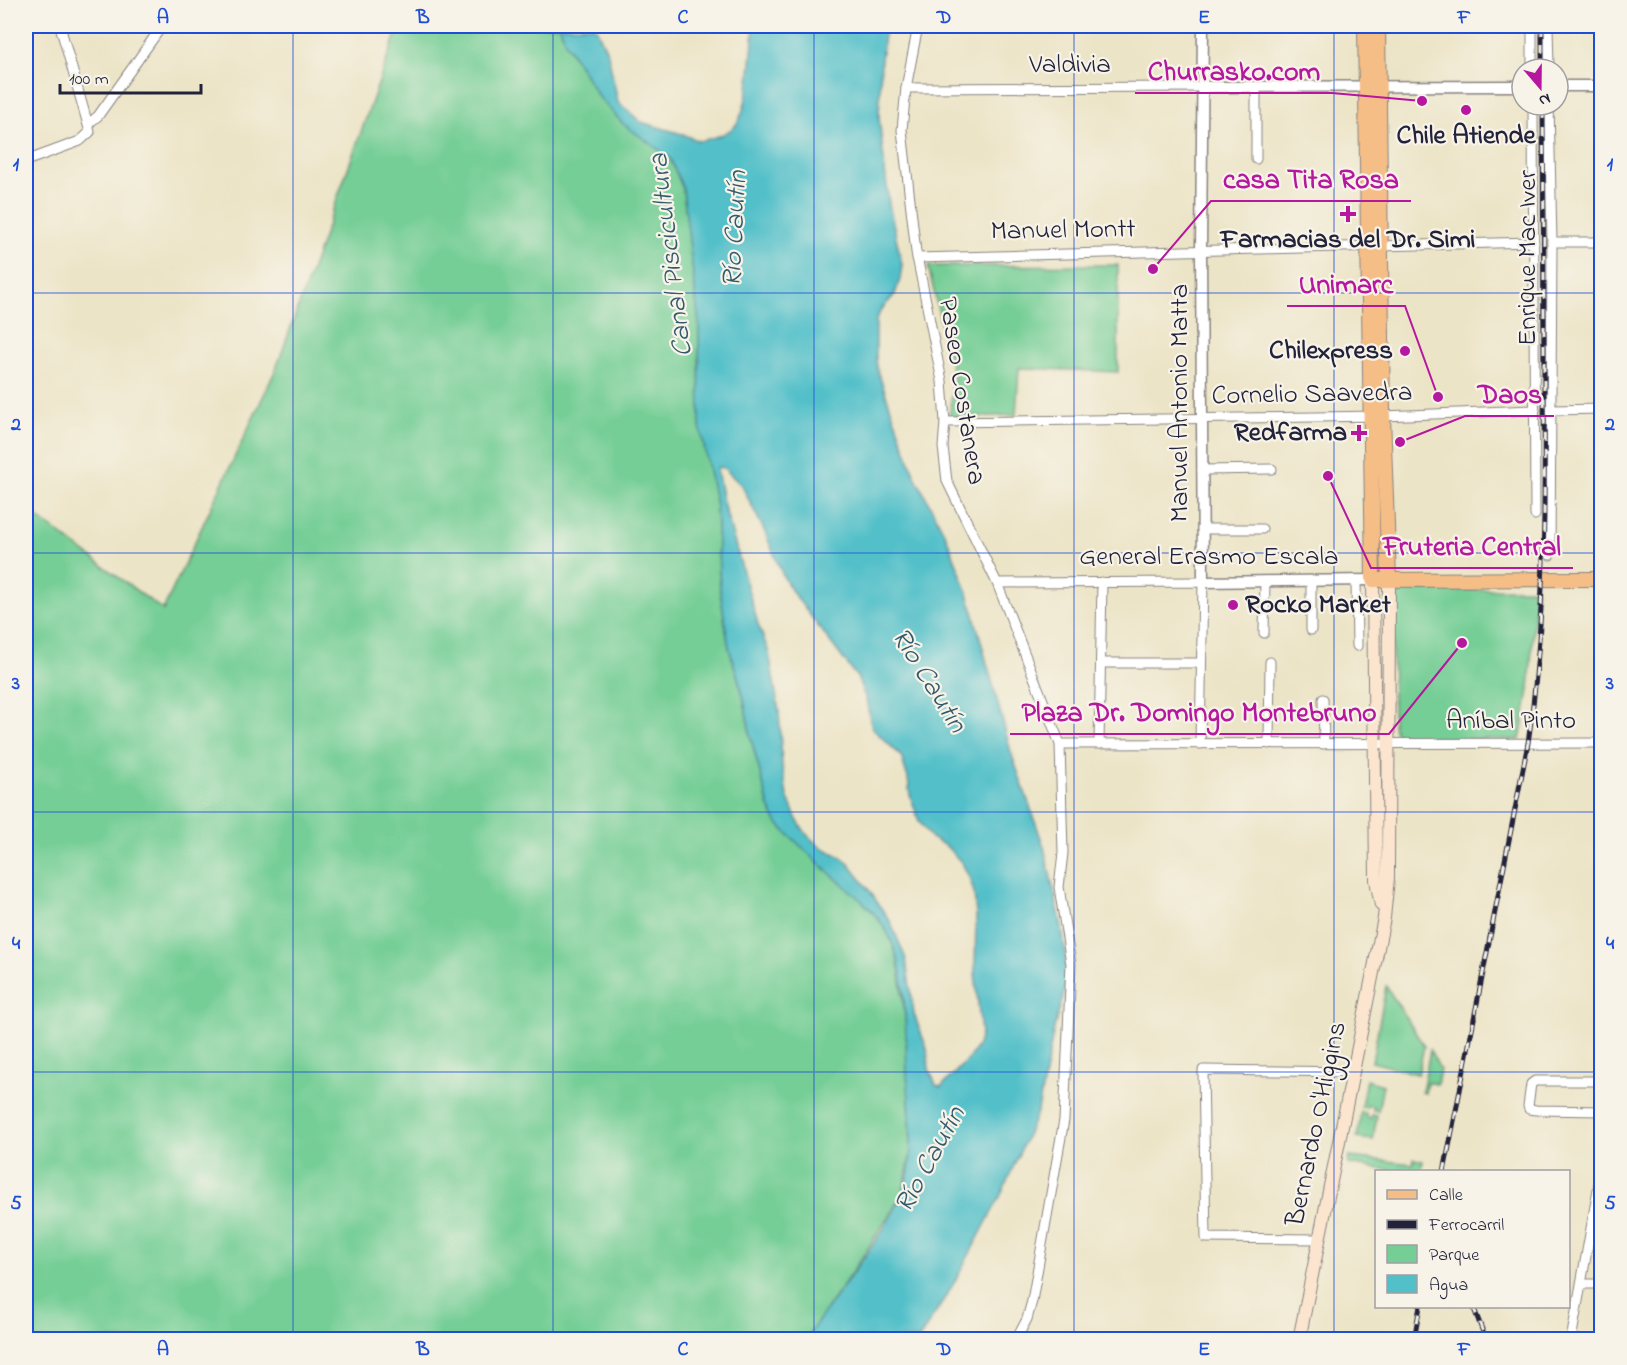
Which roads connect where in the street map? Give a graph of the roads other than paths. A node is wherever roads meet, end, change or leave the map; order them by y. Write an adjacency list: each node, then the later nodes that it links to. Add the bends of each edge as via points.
1 (60, 26): 20 (street)
2 (162, 26): 20 (street)
3 (918, 26): 17 (street, Paseo Costanera)
4 (1203, 26): 15 (street, Manuel Antonio Matta)
5 (1365, 26): 11 (main road, Bernardo O'Higgins)
6 (1378, 26): 11 (main road, Bernardo O'Higgins)
7 (1532, 26): 9 (street)
8 (1548, 26): 10 (street)
9 (1532, 57)
10 (1549, 57)
11 (1373, 86): 12 (street, Valdivia); 16 (street, Valdivia); 26 (main road, Bernardo O'Higgins)
12 (1510, 86)
13 (1570, 86): 14 (street)
14 (1602, 86)
15 (1203, 87): 16 (street, Valdivia); 17 (street, Valdivia); 27 (street, Manuel Antonio Matta)
16 (1256, 87): 21 (street)
17 (906, 88): 28 (street, Paseo Costanera, via 902,130)
18 (1533, 117): 23 (street, Enrique Mac Iver)
19 (1549, 117): 24 (street, Enrique Mac Iver)
20 (89, 128): 22 (street, via 80,141)
21 (1256, 159)
22 (26, 161)
23 (1534, 242): 26 (street, Manuel Montt); 31 (street, Enrique Mac Iver)
24 (1552, 242): 25 (street); 30 (street, Enrique Mac Iver)
25 (1602, 242)
26 (1374, 246): 27 (street, Manuel Montt); 32 (main road, Bernardo O'Higgins)
27 (1202, 250): 28 (street, Manuel Montt); 33 (street, Manuel Antonio Matta)
28 (917, 258): 34 (street, Paseo Costanera, via 942,381)
29 (1602, 409): 30 (street)
30 (1552, 410): 40 (street, Enrique Mac Iver)
31 (1535, 411): 32 (street, Cornelio Saavedra); 37 (street, Enrique Mac Iver)
32 (1377, 416): 33 (street, Cornelio Saavedra); 43 (main road, Bernardo O'Higgins); 44 (main road, Bernardo O'Higgins)
33 (1202, 420): 34 (street, Cornelio Saavedra); 35 (street, Manuel Antonio Matta)
34 (945, 422): 49 (street, Paseo Costanera, via 947,481)
35 (1202, 470): 36 (street); 38 (street, Manuel Antonio Matta)
36 (1272, 470)
37 (1535, 514)
38 (1203, 529): 39 (street); 48 (street, Manuel Antonio Matta)
39 (1262, 530)
40 (1550, 555)
41 (1602, 579): 44 (main road, General Erasmo Escala)
42 (1356, 580): 43 (street, General Erasmo Escala); 46 (street, General Erasmo Escala); 52 (street)
43 (1373, 580): 44 (main road, General Erasmo Escala); 64 (main road, Bernardo O'Higgins)
44 (1389, 580): 57 (main road, Bernardo O'Higgins)
45 (1265, 581): 46 (street, General Erasmo Escala); 48 (street, General Erasmo Escala); 51 (street)
46 (1311, 581): 50 (street)
47 (1102, 582): 48 (street, General Erasmo Escala); 49 (street, General Erasmo Escala); 54 (street)
48 (1203, 582): 55 (street, Manuel Antonio Matta)
49 (997, 583): 59 (street, Paseo Costanera)
50 (1311, 630)
51 (1264, 633)
52 (1357, 646)
53 (1270, 662): 62 (street)
54 (1101, 663): 55 (street); 60 (street)
55 (1201, 663): 61 (street, Manuel Antonio Matta)
56 (1323, 699): 63 (street)
57 (1389, 743): 58 (street, Aníbal Pinto); 64 (street, Aníbal Pinto); 65 (main road, Bernardo O'Higgins)
58 (1602, 743)
59 (1060, 744): 60 (street, Aníbal Pinto); 73 (street, Paseo Costanera, via 1063,853 1059,887 1071,964 1064,1120 1032,1301)
60 (1099, 744): 61 (street, Aníbal Pinto)
61 (1200, 744): 62 (street, Aníbal Pinto)
62 (1269, 744): 63 (street, Aníbal Pinto)
63 (1324, 744): 64 (street, Aníbal Pinto)
64 (1375, 744): 65 (main road, Bernardo O'Higgins, via 1376,880)
65 (1384, 918): 66 (main road, Bernardo O'Higgins)
66 (1352, 1072): 70 (main road, Bernardo O'Higgins); 70 (street, via 1203,1070 1206,1238)
67 (1602, 1081): 68 (street, via 1535,1081 1531,1084 1528,1106 1536,1110)
68 (1602, 1111)
69 (1602, 1167): 71 (street)
70 (1318, 1239): 74 (main road, Bernardo O'Higgins)
71 (1582, 1284): 72 (street); 75 (street)
72 (1602, 1284)
73 (1016, 1340)
74 (1299, 1340)
75 (1571, 1340)

